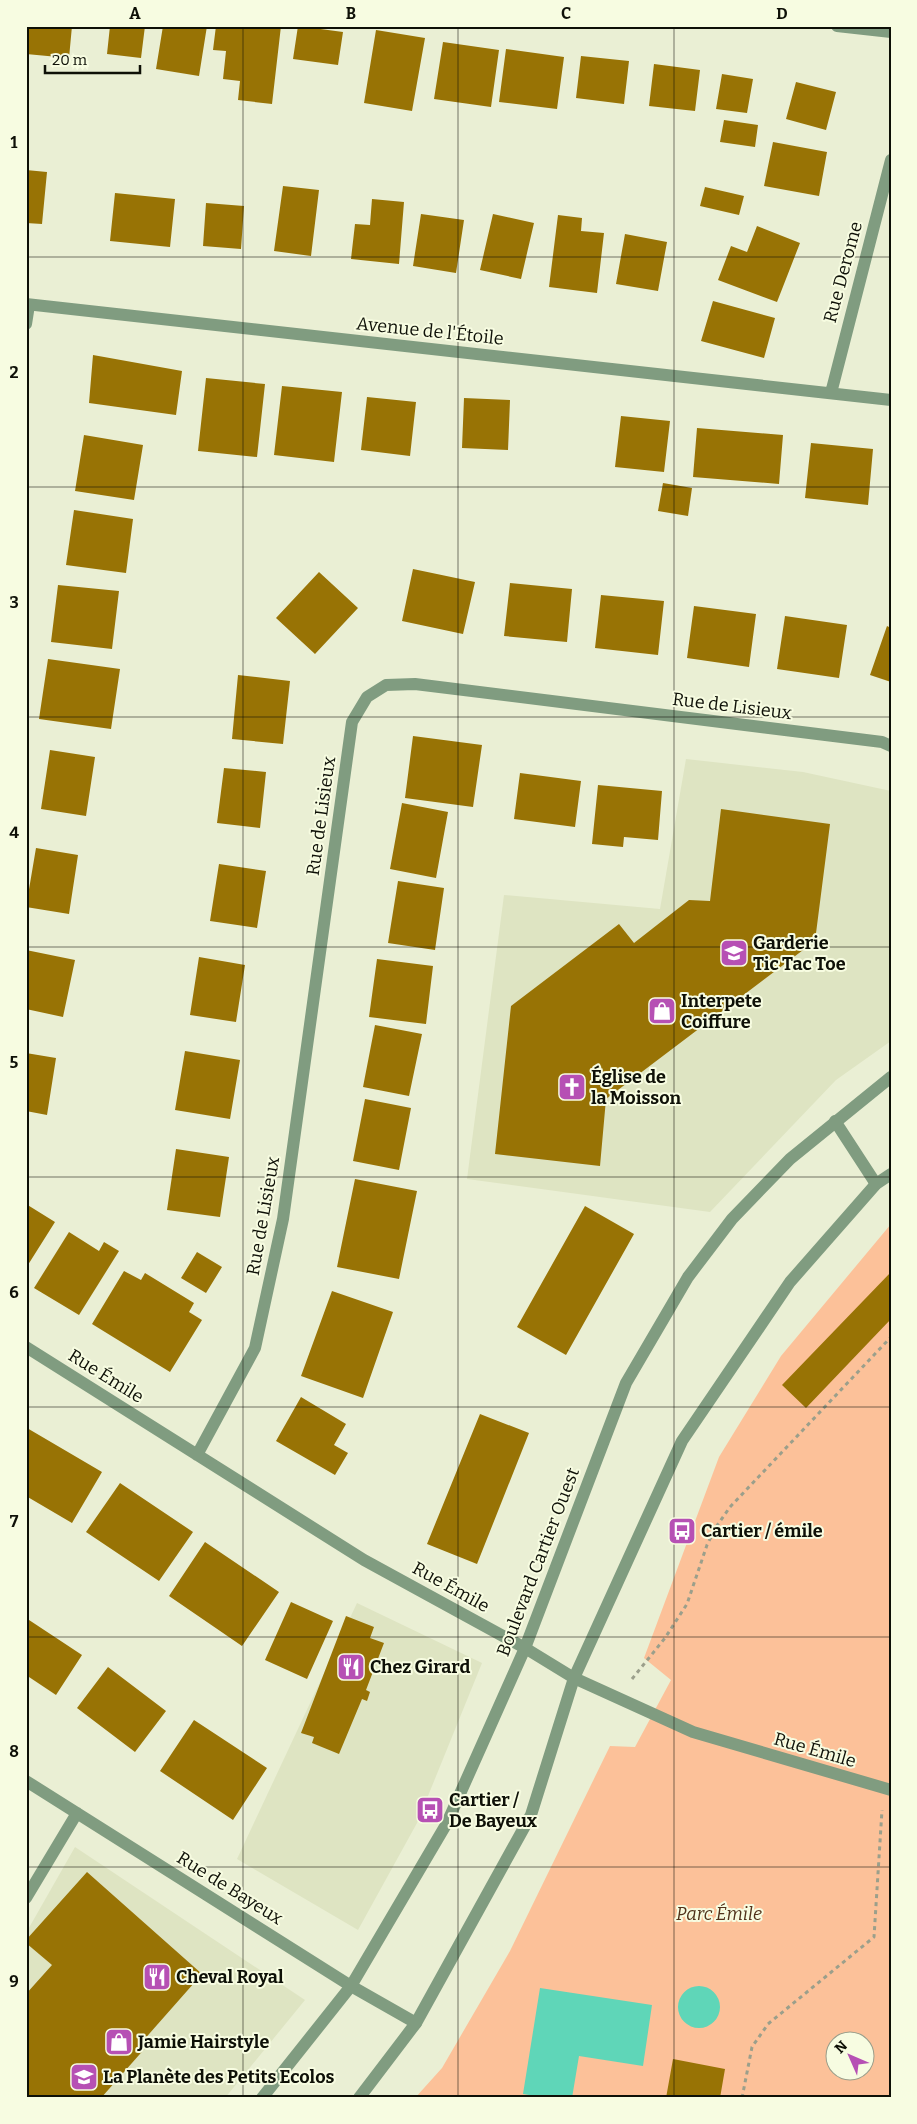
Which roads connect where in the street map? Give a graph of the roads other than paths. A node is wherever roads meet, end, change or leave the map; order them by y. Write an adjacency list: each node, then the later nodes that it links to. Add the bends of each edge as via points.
1 (837, 26): 2 (street)
2 (891, 32)
3 (891, 160): 6 (street, Rue Derome)
4 (27, 304): 5 (street); 6 (street, Avenue de l'Étoile)
5 (26, 324)
6 (831, 393): 7 (street, Avenue de l'Étoile)
7 (891, 400)
8 (891, 746): 14 (street, Rue de Lisieux, via 882,742 415,684 386,685 367,697 352,722 283,1219 255,1348)
9 (891, 1077): 10 (street, Boulevard Cartier Ouest)
10 (835, 1121): 12 (street); 15 (street, Boulevard Cartier Ouest, via 790,1159 732,1219 688,1278 626,1383)
11 (891, 1174): 12 (street)
12 (876, 1184): 16 (street, via 790,1282 682,1441)
13 (26, 1347): 14 (street, Rue Émile)
14 (197, 1454): 15 (street, Rue Émile, via 364,1560)
15 (525, 1648): 16 (street, Rue Émile); 21 (street, Boulevard Cartier Ouest, via 447,1823)
16 (574, 1678): 18 (street, Rue Émile, via 693,1732); 22 (street, via 531,1815)
17 (26, 1781): 19 (street, Rue de Bayeux)
18 (888, 1790)
19 (77, 1813): 20 (street); 21 (street, Rue de Bayeux)
20 (26, 1898)
21 (352, 1986): 22 (street, Rue de Bayeux); 23 (street, Boulevard Cartier Ouest)
22 (416, 2023): 24 (street)
23 (262, 2098)
24 (359, 2098)

